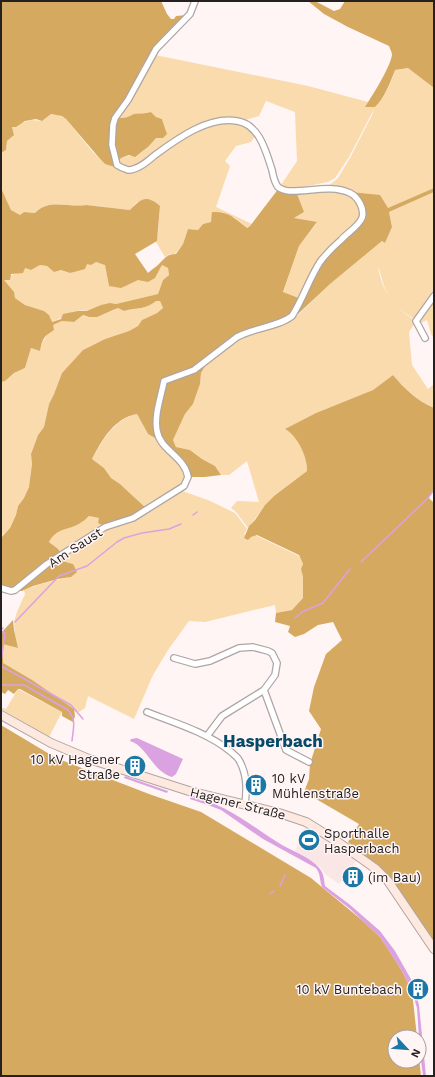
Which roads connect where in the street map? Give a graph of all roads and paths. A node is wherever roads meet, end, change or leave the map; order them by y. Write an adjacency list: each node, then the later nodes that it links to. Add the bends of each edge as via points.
1 (195, 1): 4 (street, Am Saust, via 190,14 156,49 115,118 112,145 117,166 128,170 142,165 176,140 210,123 238,121 258,135 266,148 279,188 288,191 346,192 357,198 362,211 360,222 320,262 292,316 243,333 194,370 164,381 156,422 157,433 161,442 185,467 188,477 184,486 133,518 105,527 47,564 15,590)
2 (434, 296): 3 (street, via 416,320)
3 (425, 338)
4 (1, 588)
5 (174, 658): 6 (street, via 195,664 210,662 239,648 262,648 272,653 277,663 275,675)
6 (264, 690): 9 (street, via 222,716); 10 (street, via 286,750)
7 (146, 712): 9 (street)
8 (1, 714): 11 (main road, Hagener Straße, via 51,743 89,759 180,789)
9 (207, 736): 11 (street, via 238,758 245,773 247,788)
10 (309, 762)
11 (244, 804): 12 (main road, Hagener Straße, via 306,822 374,868 388,881)
12 (434, 949)

